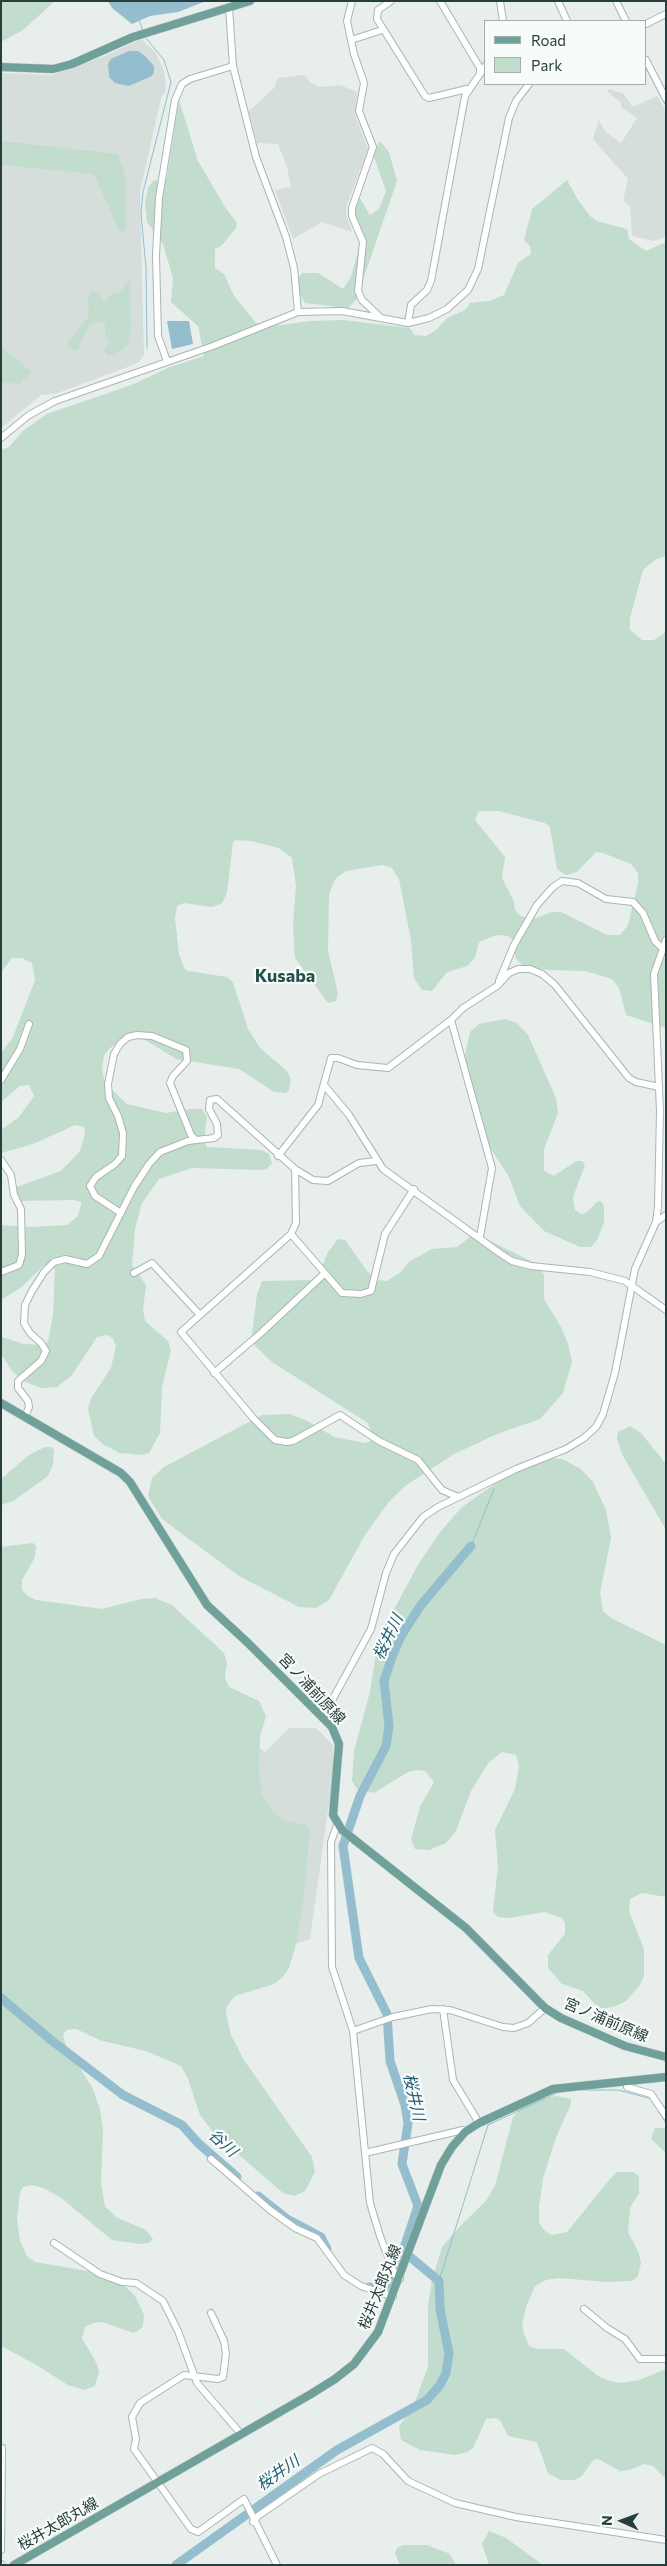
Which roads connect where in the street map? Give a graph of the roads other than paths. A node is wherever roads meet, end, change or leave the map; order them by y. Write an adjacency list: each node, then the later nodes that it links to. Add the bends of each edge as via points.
1 (250, 1): 8 (main road)
2 (352, 1): 15 (street, via 347,20)
3 (391, 1): 14 (street, via 376,14)
4 (440, 1): 20 (street, via 480,68)
5 (500, 1): 10 (street)
6 (558, 1): 11 (street)
7 (616, 1): 12 (street)
8 (229, 8): 17 (street); 18 (main road, via 153,30 53,69)
9 (666, 14): 13 (street)
10 (503, 18)
11 (567, 20)
12 (626, 20)
13 (647, 24)
14 (382, 30): 15 (street); 22 (street, via 427,98)
15 (351, 40): 25 (street, via 363,75 359,111 373,148 352,208 363,242 358,291 362,300)
16 (647, 62): 23 (street)
17 (233, 66): 24 (street, via 256,157 286,237 294,268); 27 (street, via 190,79 182,84 175,100 159,198 156,255 158,336)
18 (1, 67)
19 (484, 68): 20 (street)
20 (480, 74): 22 (street)
21 (528, 85): 26 (street, via 516,101 510,118 478,269 468,290 447,309)
22 (467, 89): 26 (street, via 431,281 427,290 411,305)
23 (666, 99)
24 (298, 312): 25 (street, via 342,311); 27 (street)
25 (381, 319): 26 (street)
26 (408, 323)
27 (167, 361): 28 (street, via 56,401 29,415)
28 (1, 438)
29 (666, 940): 30 (street)
30 (662, 948): 31 (street, via 655,941 644,913 633,902 606,900 578,883 562,882 536,905); 36 (street, via 656,966 654,993)
31 (497, 986): 32 (street, via 468,1004); 36 (street, via 509,972 518,969 542,974 629,1078)
32 (451, 1020): 35 (street, via 388,1068 357,1066 333,1057); 47 (street, via 491,1163)
33 (29, 1024): 34 (street, via 20,1050)
34 (1, 1080)
35 (325, 1086): 38 (street, via 318,1105); 40 (street, via 349,1115)
36 (659, 1087): 45 (street)
37 (195, 1139): 38 (street, via 218,1135 217,1124 209,1109 210,1100 214,1098); 43 (street, via 172,1146 155,1156); 43 (street, via 170,1083 187,1061 186,1050 152,1036 137,1034 128,1037 114,1054 108,1084 109,1098 122,1132 122,1156 90,1186 94,1196)
38 (278, 1156): 41 (street)
39 (1, 1160): 48 (street, via 11,1175 21,1209 22,1255 17,1267)
40 (376, 1161): 41 (street, via 359,1163 328,1181 313,1180); 42 (street)
41 (295, 1170): 46 (street, via 296,1224)
42 (414, 1189): 47 (street); 50 (street, via 385,1234 371,1291 342,1293)
43 (121, 1213): 56 (street, via 103,1251 95,1260 87,1264 65,1259 54,1262 27,1300 24,1312 26,1327 46,1351 41,1361 18,1381 18,1388 28,1400)
44 (666, 1216): 45 (street)
45 (656, 1222): 51 (street, via 640,1253)
46 (291, 1234): 50 (street); 53 (street)
47 (480, 1237): 51 (street, via 512,1261 590,1272)
48 (1, 1272)
49 (134, 1273): 53 (street, via 152,1263)
50 (324, 1273): 54 (street)
51 (631, 1284): 52 (street); 57 (street, via 609,1398 596,1427 566,1449)
52 (666, 1310)
53 (200, 1315): 54 (street, via 181,1332)
54 (214, 1372): 57 (street, via 274,1440 293,1441 340,1415 379,1441 414,1457 442,1490)
55 (1, 1403): 56 (main road, 宮ノ浦前原線)
56 (25, 1416): 58 (main road, 宮ノ浦前原線, via 121,1473 130,1482 206,1605)
57 (458, 1497): 58 (street, via 423,1517 394,1554 371,1629)
58 (323, 1717): 59 (main road, 宮ノ浦前原線, via 337,1735 339,1744 333,1815)
59 (340, 1827): 60 (main road, 宮ノ浦前原線, via 466,1928); 62 (street, via 331,1842 332,1967)
60 (545, 2008): 61 (street, via 528,2023 514,2028); 63 (main road, 宮ノ浦前原線, via 625,2046)
61 (443, 2009): 62 (street, via 393,2017); 67 (street, via 452,2080)
62 (353, 2031): 69 (street)
63 (666, 2057)
64 (666, 2078): 65 (main road, 桜井太郎丸線)
65 (626, 2081): 66 (street, via 627,2087 652,2094); 67 (main road, 桜井太郎丸線, via 553,2088)
66 (666, 2116)
67 (479, 2123): 68 (main road, 桜井太郎丸線)
68 (465, 2132): 69 (street); 72 (main road, 桜井太郎丸線, via 444,2160)
69 (365, 2153): 72 (street, via 370,2204)
70 (211, 2159): 73 (street, via 270,2210 317,2238 344,2275 361,2286)
71 (54, 2243): 77 (street, via 100,2274 136,2283 159,2298 178,2331)
72 (398, 2277): 73 (main road, 桜井太郎丸線)
73 (393, 2297): 78 (main road, 桜井太郎丸線, via 373,2341 348,2369)
74 (584, 2309): 76 (street, via 625,2339 640,2359)
75 (211, 2313): 77 (street, via 224,2341 223,2377)
76 (666, 2359)
77 (195, 2378): 78 (street, via 211,2402); 80 (street, via 184,2375 163,2388 140,2403 132,2417 136,2439 134,2449)
78 (241, 2434): 80 (main road, 桜井太郎丸線)
79 (2, 2448): 83 (street)
80 (158, 2482): 81 (street, via 179,2515 198,2532 244,2499); 84 (main road, 桜井太郎丸線)
81 (254, 2522): 82 (street, via 311,2480 372,2448 383,2454 408,2481 455,2503 516,2517); 85 (street)
82 (666, 2540)
83 (1, 2550)
84 (14, 2565)
85 (277, 2565)

